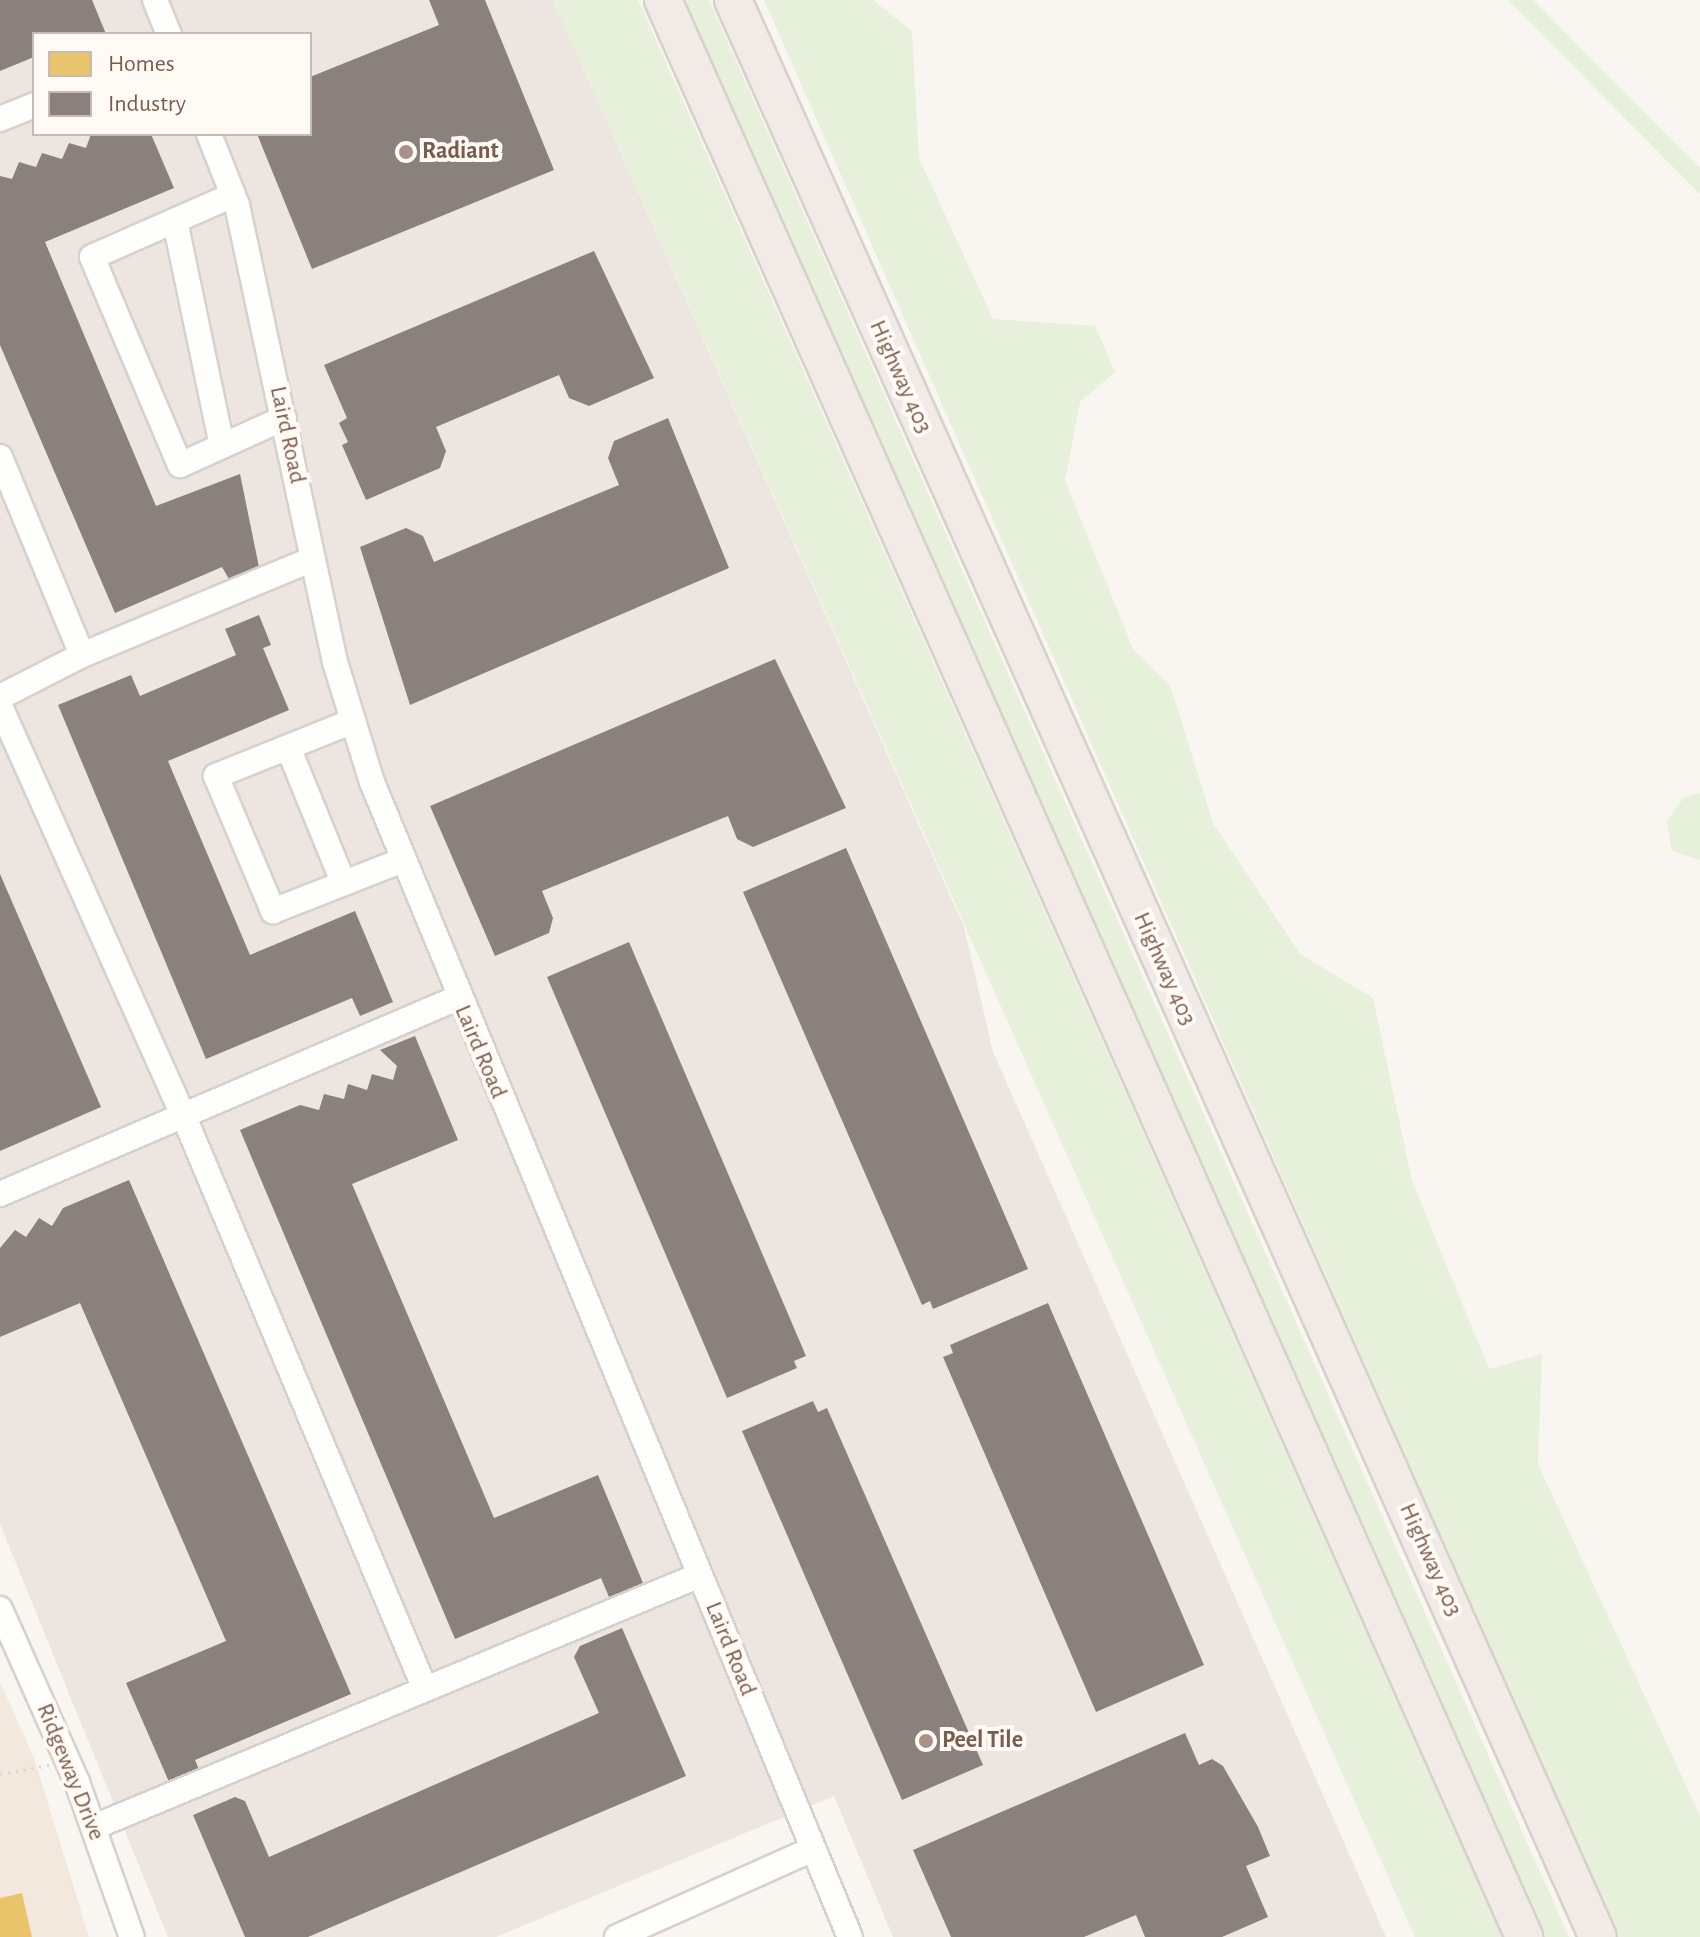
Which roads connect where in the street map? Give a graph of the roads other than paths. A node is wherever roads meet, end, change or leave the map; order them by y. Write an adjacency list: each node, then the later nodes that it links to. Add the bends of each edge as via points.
1 (155, 0): 4 (street)
2 (663, 0): 32 (highway)
3 (733, 0): 33 (highway, Highway 403)
4 (168, 32)
5 (32, 106): 6 (street)
6 (0, 119)
7 (210, 136): 8 (street, Laird Road)
8 (233, 195): 9 (street); 10 (street, Laird Road)
9 (175, 221): 11 (street); 11 (street, via 92,257 180,465)
10 (284, 418): 11 (street); 13 (street, Laird Road)
11 (222, 446)
12 (0, 457): 14 (street)
13 (313, 559): 14 (street); 17 (street, Laird Road)
14 (82, 655): 15 (street)
15 (0, 697)
16 (0, 706): 22 (street)
17 (353, 721): 18 (street); 19 (street, Laird Road)
18 (288, 747): 20 (street); 20 (street, via 216,776 273,911)
19 (403, 860): 20 (street); 21 (street, Laird Road)
20 (343, 882)
21 (458, 998): 22 (street); 24 (street, Laird Road)
22 (182, 1112): 23 (street); 26 (street)
23 (0, 1194)
24 (700, 1575): 26 (street); 28 (street, Laird Road)
25 (0, 1609): 27 (street, Ridgeway Drive)
26 (425, 1689): 27 (street)
27 (94, 1827): 29 (street, Ridgeway Drive)
28 (813, 1849): 30 (street); 31 (street, Laird Road)
29 (132, 1937)
30 (617, 1937)
31 (850, 1937)
32 (1524, 1937)
33 (1598, 1937)

